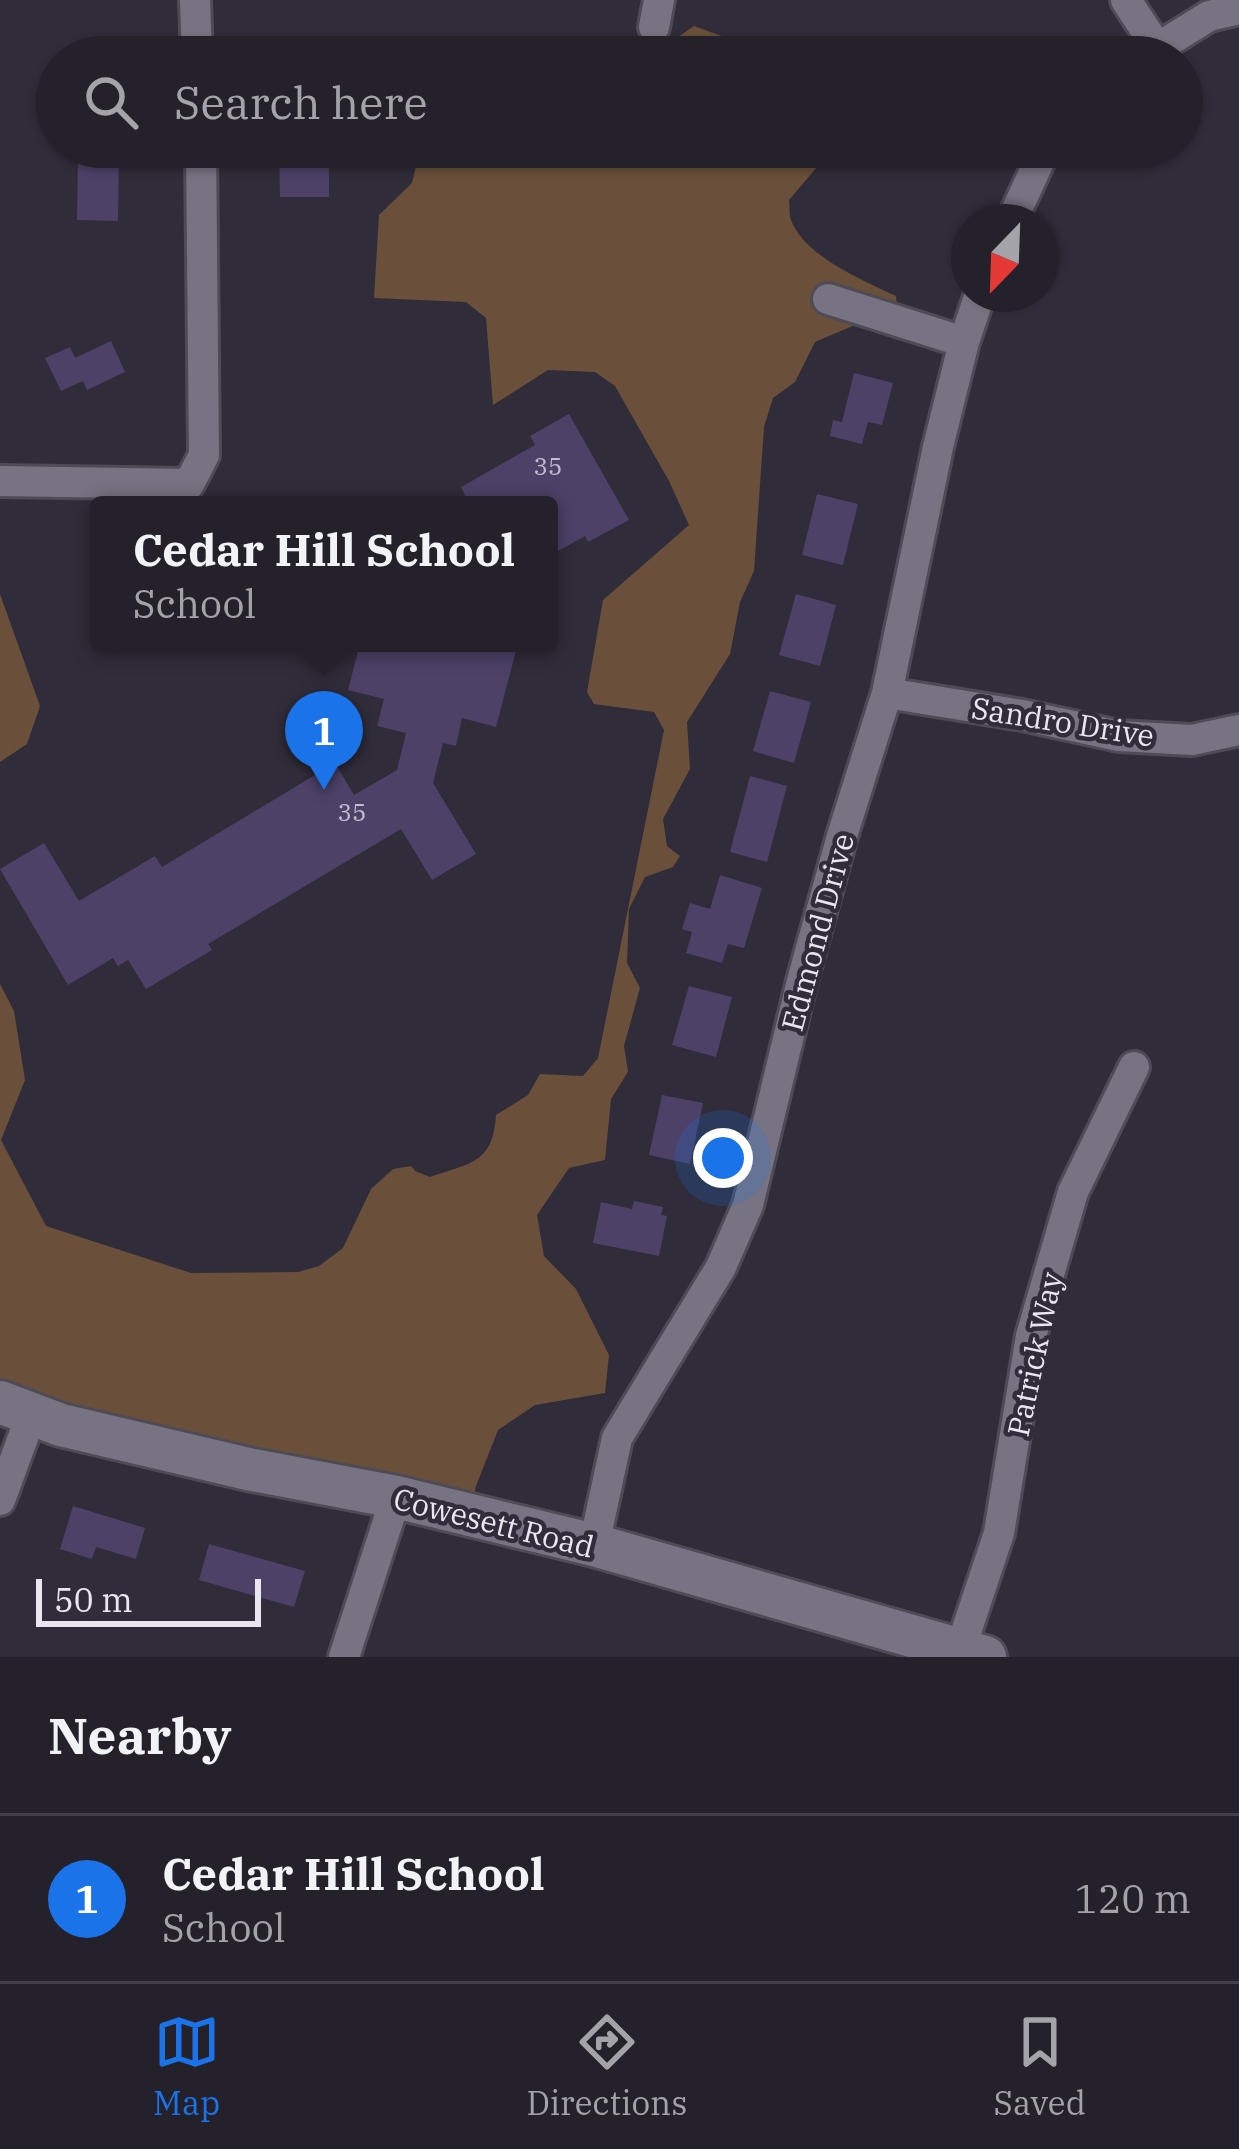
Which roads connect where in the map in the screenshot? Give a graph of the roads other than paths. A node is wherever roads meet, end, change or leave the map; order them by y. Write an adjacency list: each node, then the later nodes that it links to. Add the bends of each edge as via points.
1 (195, 0): 4 (street)
2 (1126, 0): 5 (street)
3 (1239, 9): 6 (street)
4 (196, 36)
5 (1142, 36)
6 (1177, 36)
7 (200, 168): 13 (street, via 204,455 189,484)
8 (1036, 168): 9 (street)
9 (1019, 204)
10 (828, 299): 12 (street)
11 (974, 312): 12 (street, Edmond Drive)
12 (964, 342): 14 (street, Edmond Drive)
13 (0, 482)
14 (887, 693): 15 (street, Sandro Drive, via 1119,736 1192,740); 20 (street, Edmond Drive, via 802,981 748,1205 721,1267 617,1438)
15 (1239, 730)
16 (1134, 1067): 22 (street, Patrick Way, via 1073,1192 1031,1336)
17 (16, 1408): 18 (main road, Cowesett Road, via 248,1469); 19 (street)
18 (396, 1497): 20 (main road, Cowesett Road); 23 (street)
19 (0, 1500)
20 (593, 1546): 21 (main road, Cowesett Road, via 720,1580)
21 (900, 1646): 22 (main road, Cowesett Road)
22 (973, 1654)
23 (344, 1657)

